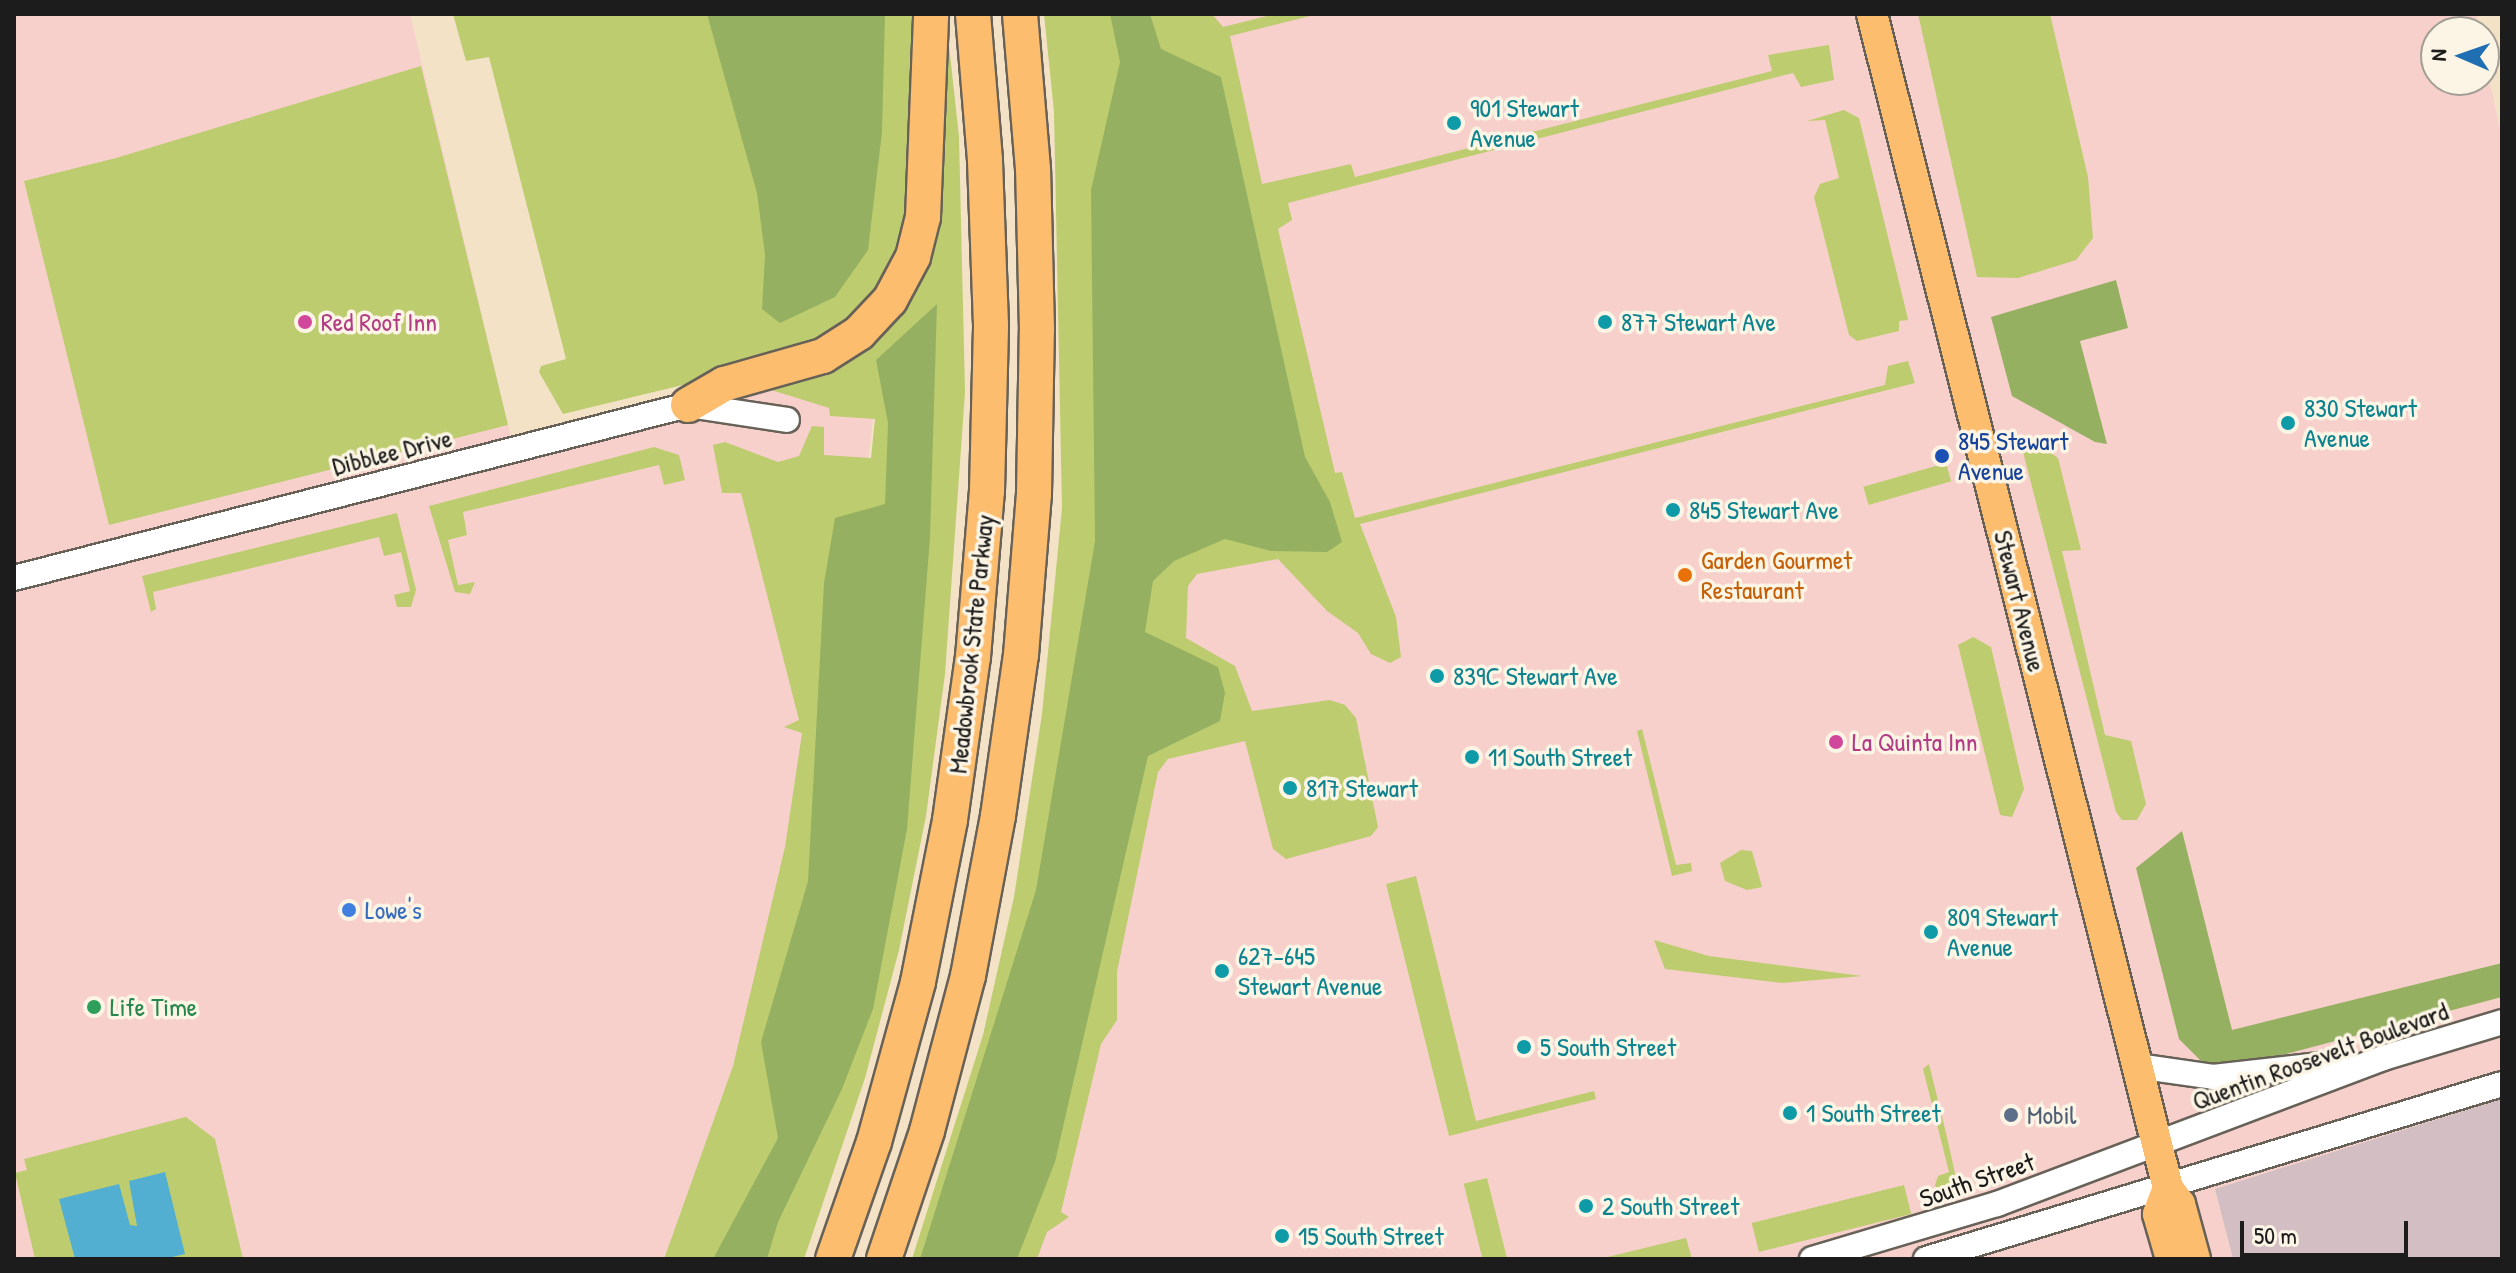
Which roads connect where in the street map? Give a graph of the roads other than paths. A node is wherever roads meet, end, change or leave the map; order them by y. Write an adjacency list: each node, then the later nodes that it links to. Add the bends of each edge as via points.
1 (931, 14): 5 (highway, via 923,217 898,286 870,323 833,350 724,384)
2 (973, 14): 14 (highway, Meadowbrook State Parkway, via 991,312 987,491 973,657 950,820 918,982 878,1129)
3 (1020, 14): 15 (highway, Meadowbrook State Parkway, via 1037,263 1034,494 1021,655 1001,803 968,976 927,1131)
4 (1872, 14): 10 (main road, Stewart Avenue)
5 (688, 405): 6 (street, Dibblee Drive); 7 (street, Dibblee Drive)
6 (787, 420)
7 (14, 578)
8 (2502, 1022): 9 (street, Quentin Roosevelt Boulevard)
9 (2383, 1058): 10 (street, via 2213,1077); 12 (street, Quentin Roosevelt Boulevard)
10 (2137, 1066): 12 (main road, Stewart Avenue)
11 (2502, 1084): 13 (street)
12 (2157, 1145): 13 (main road, Stewart Avenue); 16 (street, South Street, via 1944,1222)
13 (2168, 1188): 17 (street); 18 (main road, Stewart Avenue, via 2158,1214); 19 (main road, Stewart Avenue, via 2180,1204)
14 (833, 1259)
15 (884, 1259)
16 (1812, 1259)
17 (1926, 1259)
18 (2171, 1259)
19 (2195, 1259)

